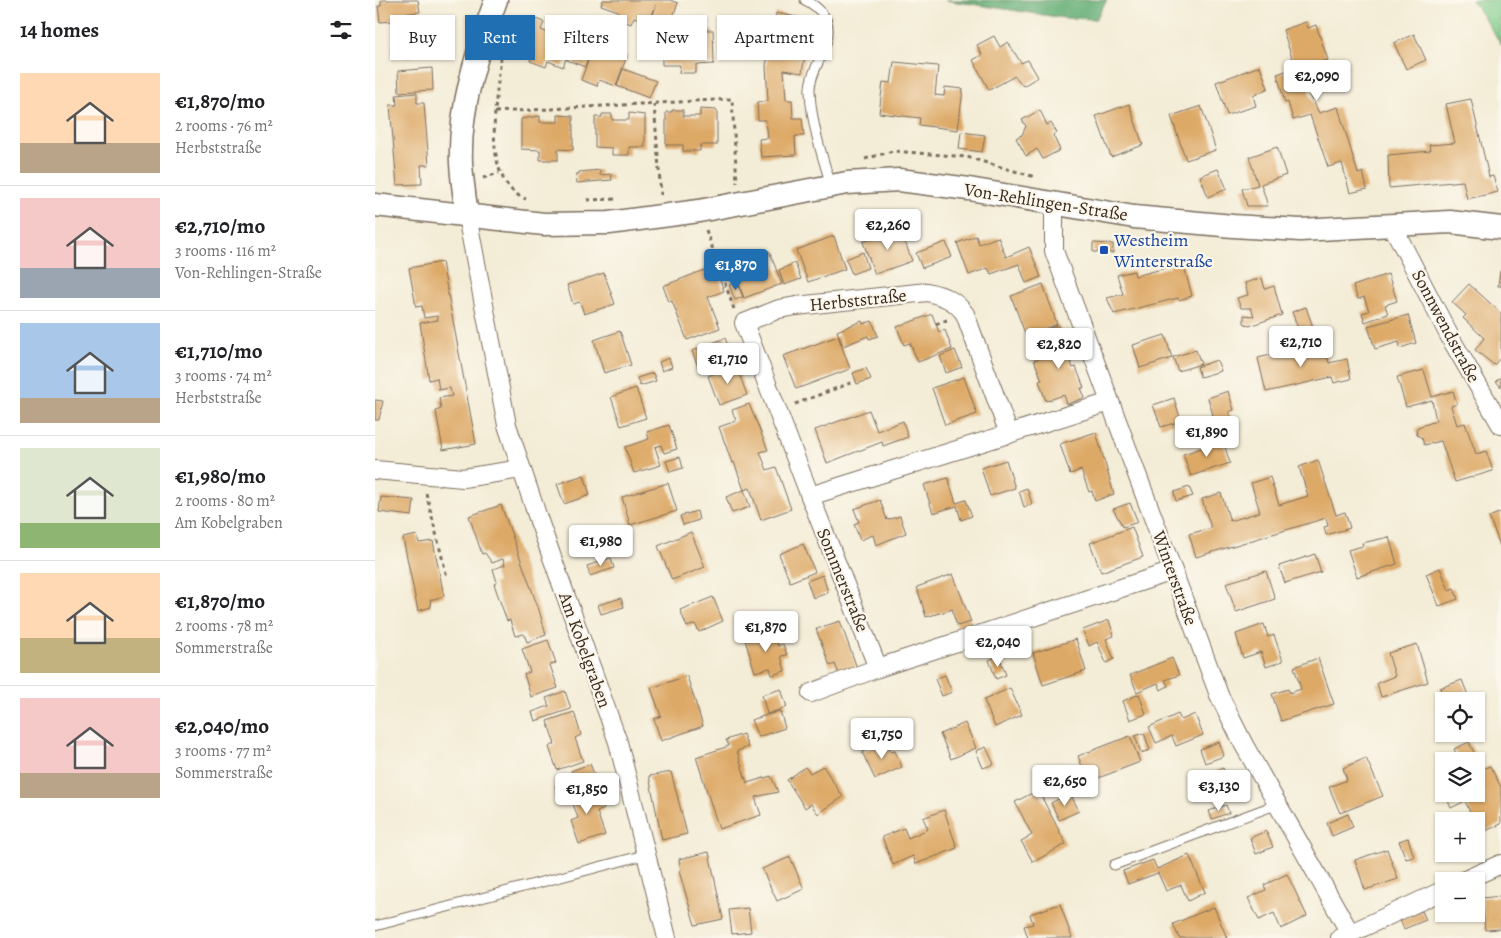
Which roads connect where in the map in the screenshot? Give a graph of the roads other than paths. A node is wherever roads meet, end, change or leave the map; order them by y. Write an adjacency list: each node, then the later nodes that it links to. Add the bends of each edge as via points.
1 (496, 0): 6 (street, via 475,63 464,117 461,163)
2 (805, 0): 3 (lane, via 818,10 825,21 828,37 809,89)
3 (831, 186): 4 (street, Von-Rehlingen-Straße, via 899,180); 6 (street, Von-Rehlingen-Straße, via 699,211 609,223 560,225)
4 (1054, 204): 7 (street, Von-Rehlingen-Straße, via 1134,217 1233,226 1300,230); 9 (street, Winterstraße, via 1054,251)
5 (375, 205): 6 (street, Von-Rehlingen-Straße)
6 (467, 216): 12 (street, Am Kobelgraben, via 507,425)
7 (1392, 225): 8 (street, Von-Rehlingen-Straße, via 1450,222); 10 (street, Sonnwendstraße)
8 (1501, 228)
9 (1110, 402): 11 (street); 15 (street, Winterstraße)
10 (1501, 426)
11 (1009, 434): 14 (street); 14 (street, Herbststraße, via 965,314 949,298 927,292 779,309 744,323)
12 (521, 468): 13 (street, via 463,478); 19 (street, Am Kobelgraben, via 618,742)
13 (375, 470)
14 (810, 496): 16 (street, Sommerstraße)
15 (1173, 571): 16 (street); 18 (street, Winterstraße, via 1219,694)
16 (878, 668): 17 (street)
17 (811, 693)
18 (1279, 804): 21 (lane); 25 (street, Winterstraße)
19 (648, 854): 24 (lane); 26 (street, Am Kobelgraben)
20 (1501, 864): 22 (street)
21 (1114, 865)
22 (1483, 872)
23 (1435, 894): 25 (street)
24 (375, 926)
25 (1345, 935)
26 (667, 938)

